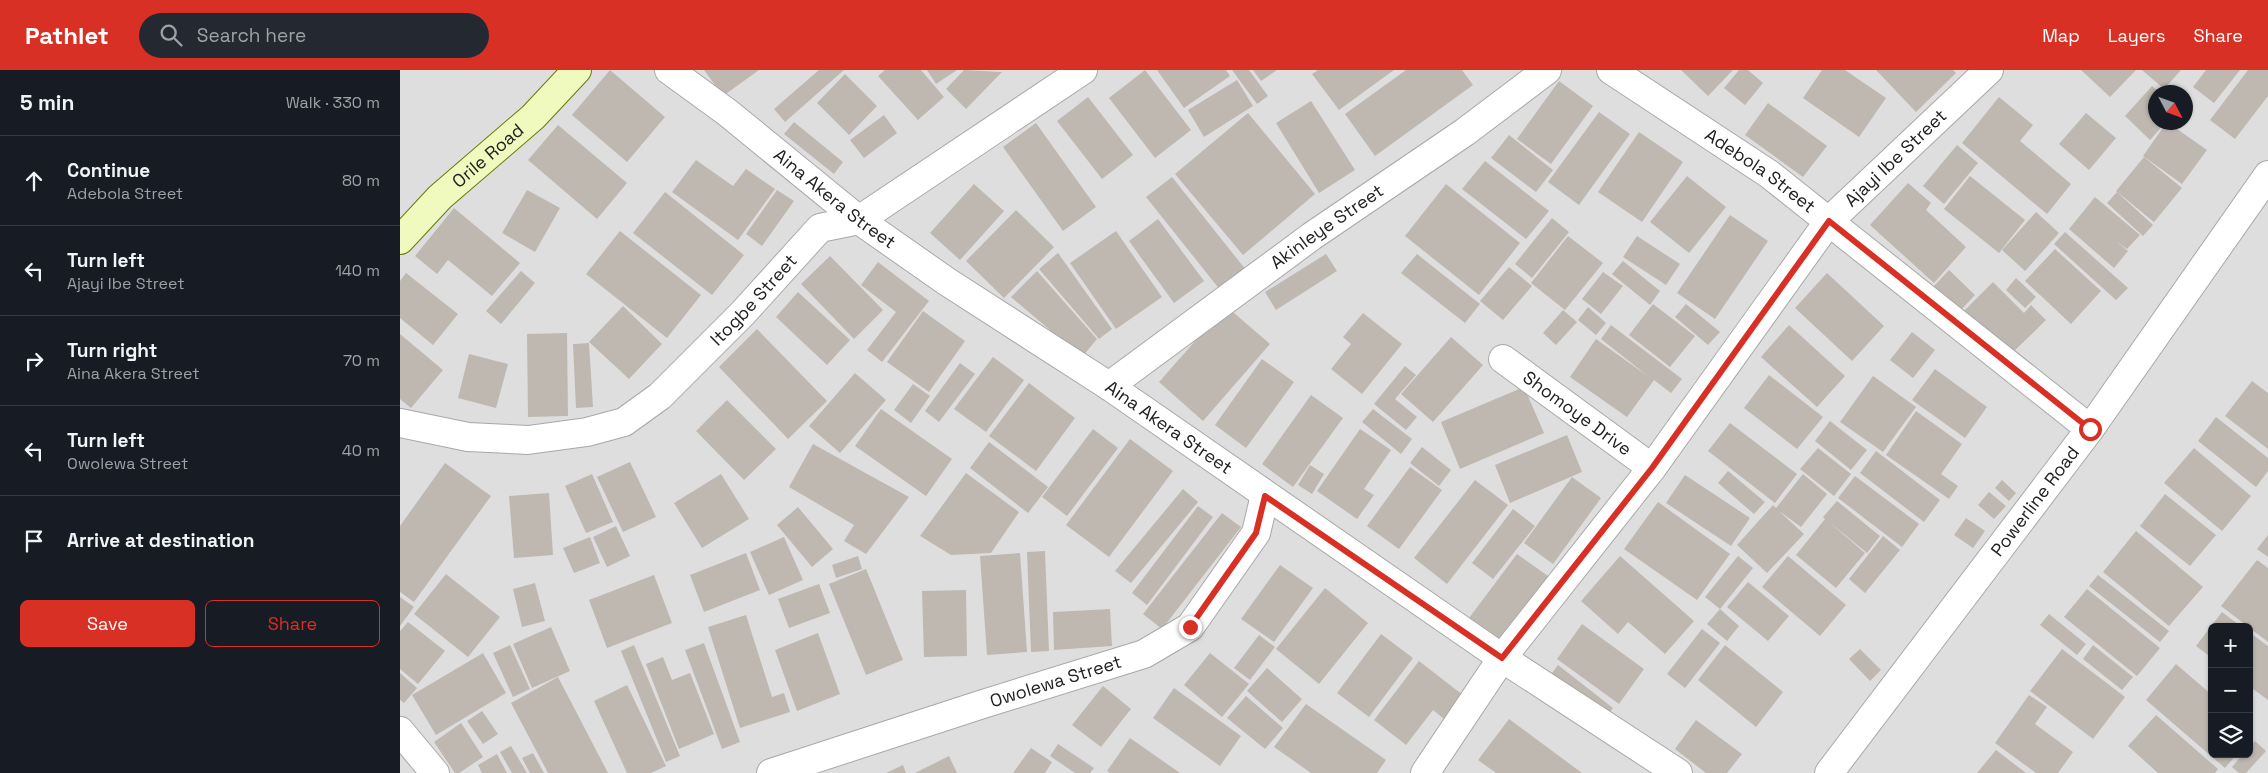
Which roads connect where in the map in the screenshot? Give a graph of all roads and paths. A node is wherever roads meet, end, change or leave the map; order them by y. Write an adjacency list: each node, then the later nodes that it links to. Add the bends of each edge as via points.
1 (577, 70): 10 (street, Orile Road, via 533,117 440,198)
2 (669, 70): 8 (street, Aina Akera Street, via 728,113)
3 (1083, 70): 8 (street, Itogbe Street)
4 (1547, 70): 12 (street, Akinleye Street, via 1465,132 1312,236)
5 (1611, 70): 9 (street, Adebola Street, via 1769,174)
6 (1989, 70): 9 (street, Ajayi Ibe Street)
7 (2268, 175): 14 (street, Powerline Road)
8 (859, 220): 12 (street, Aina Akera Street, via 946,281); 13 (street, Itogbe Street, via 820,228 660,396 624,422 587,432 528,440 468,437)
9 (1829, 221): 14 (street, Adebola Street); 15 (street, Ajayi Ibe Street)
10 (400, 240)
11 (1503, 359): 15 (street, Shomoye Drive)
12 (1109, 386): 16 (street, Aina Akera Street)
13 (400, 423)
14 (2090, 429): 23 (street, Powerline Road)
15 (1652, 468): 17 (street, Ajayi Ibe Street)
16 (1265, 496): 17 (street, Aina Akera Street); 20 (street, Owolewa Street, via 1256,533 1190,627 1144,654)
17 (1502, 658): 21 (street, Ajayi Ibe Street); 22 (street, Aina Akera Street)
18 (400, 731): 19 (street)
19 (435, 773)
20 (771, 773)
21 (1425, 773)
22 (1678, 773)
23 (1829, 773)

